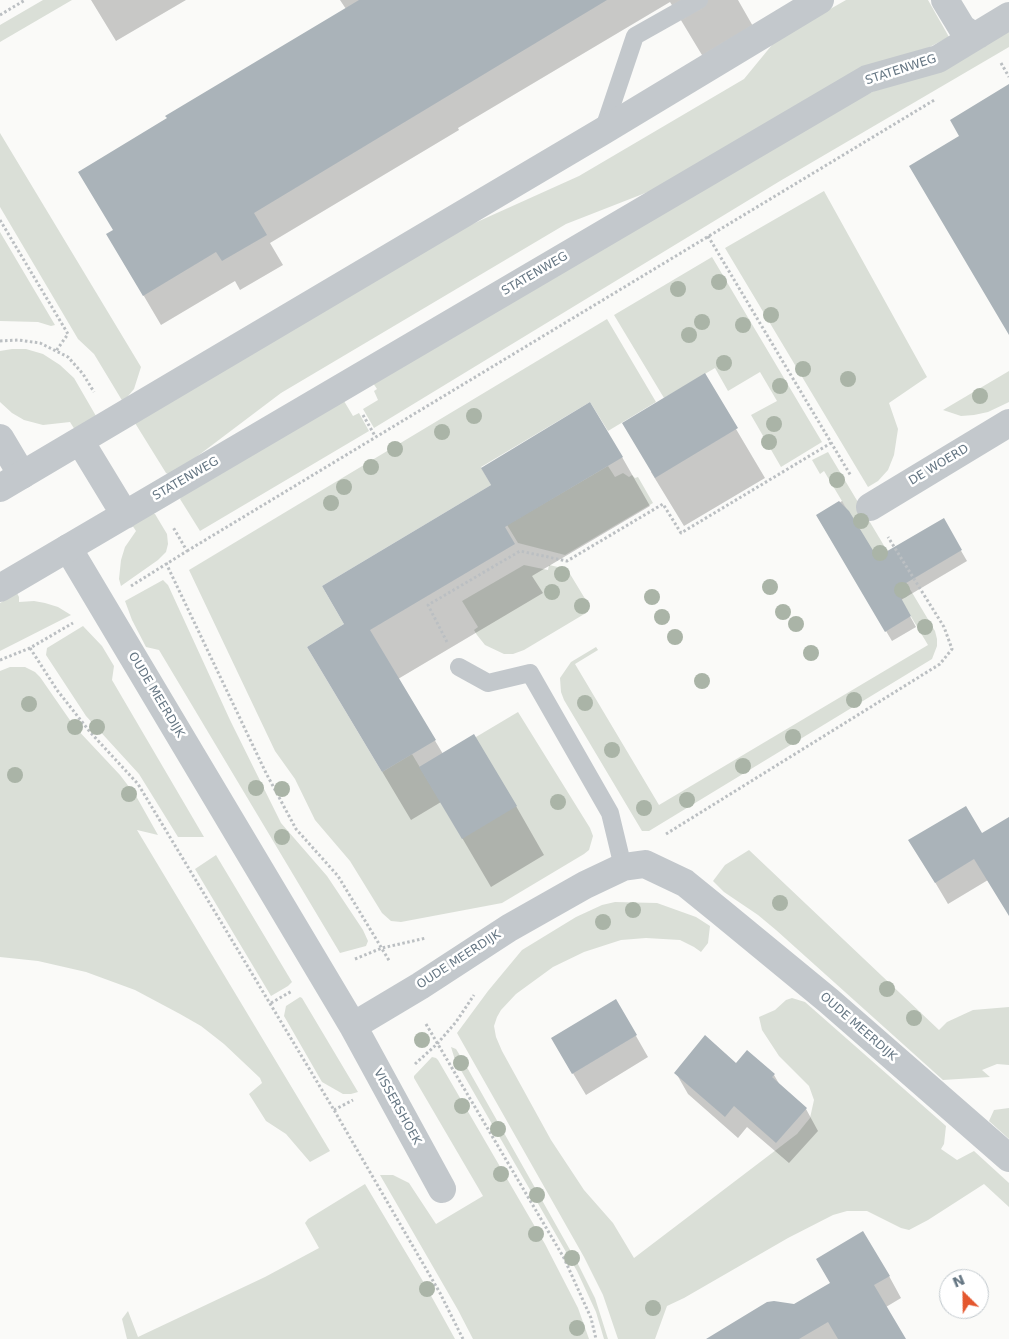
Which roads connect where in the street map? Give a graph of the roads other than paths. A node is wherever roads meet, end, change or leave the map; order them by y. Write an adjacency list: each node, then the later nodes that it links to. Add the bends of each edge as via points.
1 (699, 0): 6 (lane, via 635,36)
2 (820, 0): 6 (street)
3 (946, 0): 5 (street, via 962,28 969,34)
4 (1009, 16): 5 (street, STATENWEG)
5 (978, 35): 12 (street, STATENWEG, via 938,58 867,79)
6 (603, 131): 9 (street)
7 (1009, 423): 11 (street, DE WOERD)
8 (0, 438): 10 (street)
9 (80, 440): 10 (street); 12 (street)
10 (11, 481)
11 (870, 507)
12 (125, 515): 13 (street, STATENWEG)
13 (68, 548): 14 (street, STATENWEG); 17 (street, OUDE MEERDIJK)
14 (2, 582)
15 (460, 667): 16 (lane, via 488,683 530,673 610,813)
16 (634, 866): 17 (street, OUDE MEERDIJK, via 585,885 508,928); 18 (street, OUDE MEERDIJK, via 685,883 829,1001)
17 (353, 1026): 19 (street, VISSERSHOEK)
18 (1009, 1158)
19 (442, 1189)

